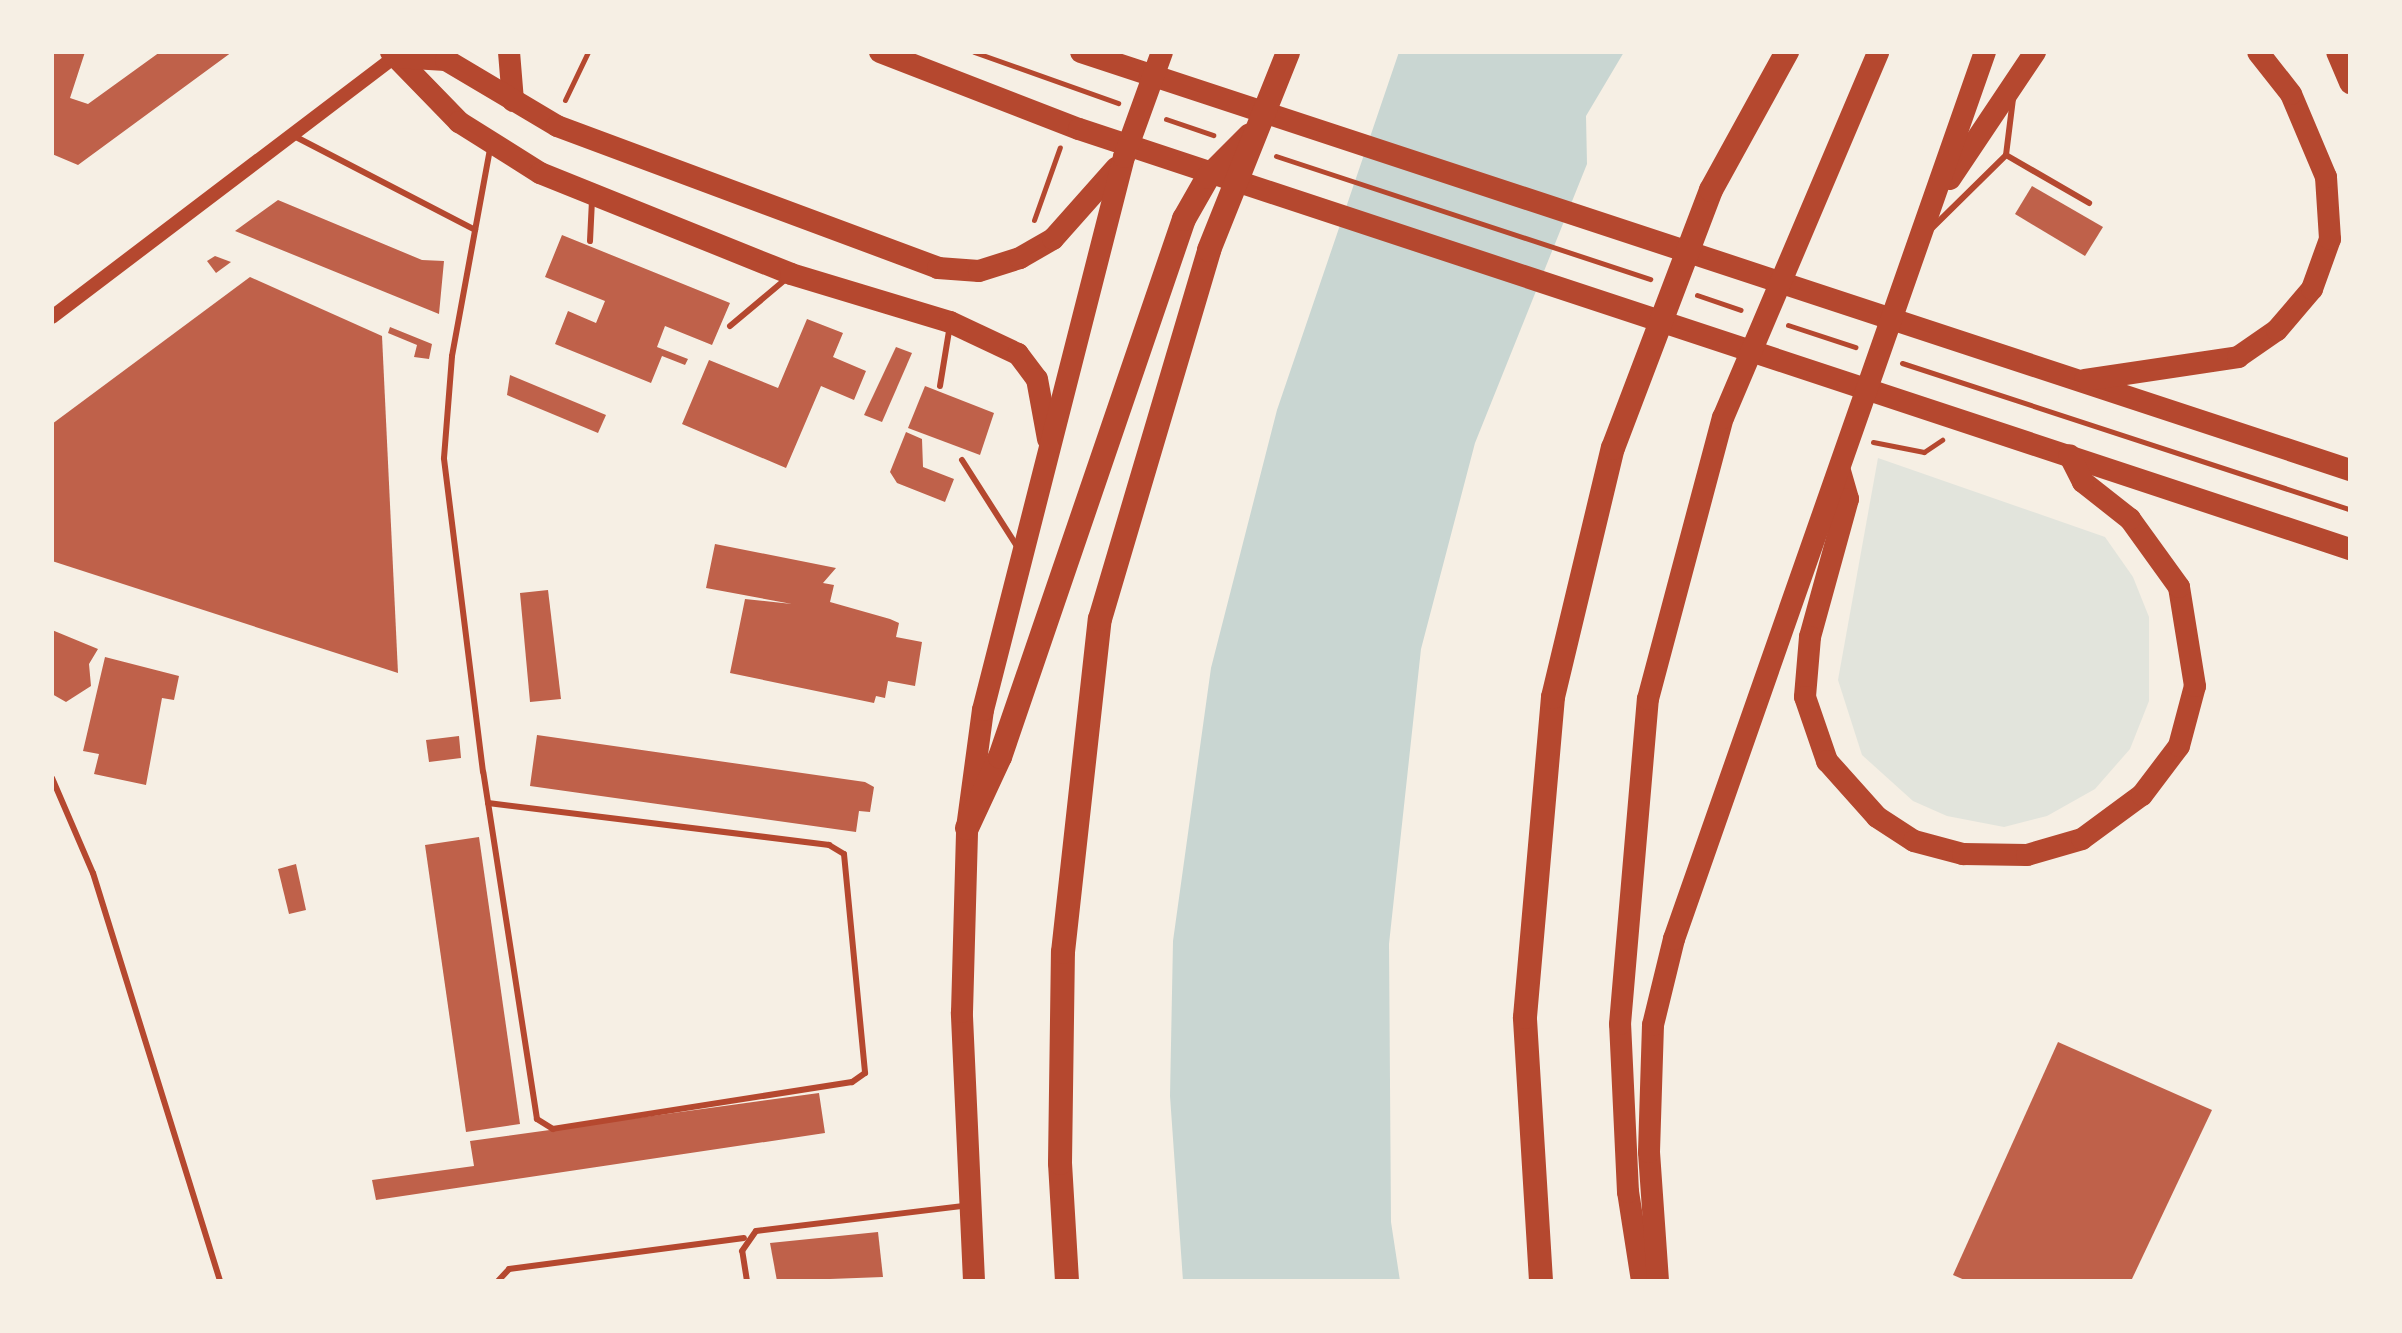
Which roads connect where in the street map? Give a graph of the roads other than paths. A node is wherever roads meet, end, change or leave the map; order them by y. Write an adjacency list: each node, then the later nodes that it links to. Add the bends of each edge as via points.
1 (509, 52): 15 (highway)
2 (880, 52): 34 (highway, via 1073,128)
3 (1081, 52): 31 (highway)
4 (1162, 52): 20 (highway)
5 (1288, 52): 16 (highway)
6 (1787, 52): 50 (highway, via 1711,190 1629,404 1553,697 1525,1017)
7 (1878, 52): 51 (highway, via 1801,222 1701,485 1648,699 1620,1024 1628,1192)
8 (1985, 52): 23 (highway)
9 (2035, 52): 13 (highway)
10 (2258, 52): 31 (highway, via 2291,94 2326,177 2330,239 2312,289 2277,330 2238,357)
11 (2337, 52): 14 (highway)
12 (393, 55): 15 (highway, via 446,60); 17 (street); 18 (highway)
13 (2015, 79): 19 (lane); 23 (highway)
14 (2350, 83)
15 (513, 101): 20 (highway, via 669,173 938,268 979,271 1053,239)
16 (1255, 131): 42 (highway, via 1208,177 1184,219 1000,757); 49 (highway, via 1209,250 1100,619 1080,768 1063,967 1060,1163)
17 (292, 135): 24 (lane); 28 (street)
18 (491, 144): 21 (highway); 24 (lane)
19 (2006, 155): 22 (lane); 26 (lane)
20 (1124, 157): 33 (highway)
21 (592, 193): 25 (lane); 27 (highway)
22 (2089, 203)
23 (1928, 218): 26 (highway)
24 (475, 230): 41 (lane, via 452,356 444,458)
25 (590, 241)
26 (1918, 242): 37 (highway)
27 (791, 274): 29 (highway); 30 (lane)
28 (52, 317)
29 (950, 322): 32 (lane); 33 (highway, via 1018,354 1037,379)
30 (730, 326)
31 (2079, 381): 36 (highway)
32 (940, 386)
33 (1050, 448): 39 (highway)
34 (2069, 455): 37 (highway, via 2083,482 2130,519 2179,587 2195,686 2179,746 2142,795 2082,839 2027,855 1963,854 1914,841 1877,817 1827,761 1805,697 1810,637 1848,499); 38 (highway)
35 (962, 460): 39 (lane)
36 (2350, 470)
37 (1840, 471): 52 (highway, via 1674,939 1653,1025 1649,1152)
38 (2350, 549)
39 (1023, 554): 42 (highway, via 983,710)
40 (52, 778): 45 (lane, via 93,873)
41 (488, 803): 41 (lane, via 537,1119 545,1126 852,1082 865,1073 844,854 829,845)
42 (967, 828): 43 (highway, via 962,1012)
43 (968, 1205): 44 (lane, via 756,1231); 48 (highway)
44 (744, 1238): 46 (lane, via 509,1269); 47 (lane)
45 (220, 1281)
46 (498, 1281)
47 (747, 1281)
48 (974, 1281)
49 (1067, 1281)
50 (1541, 1281)
51 (1642, 1281)
52 (1658, 1281)

